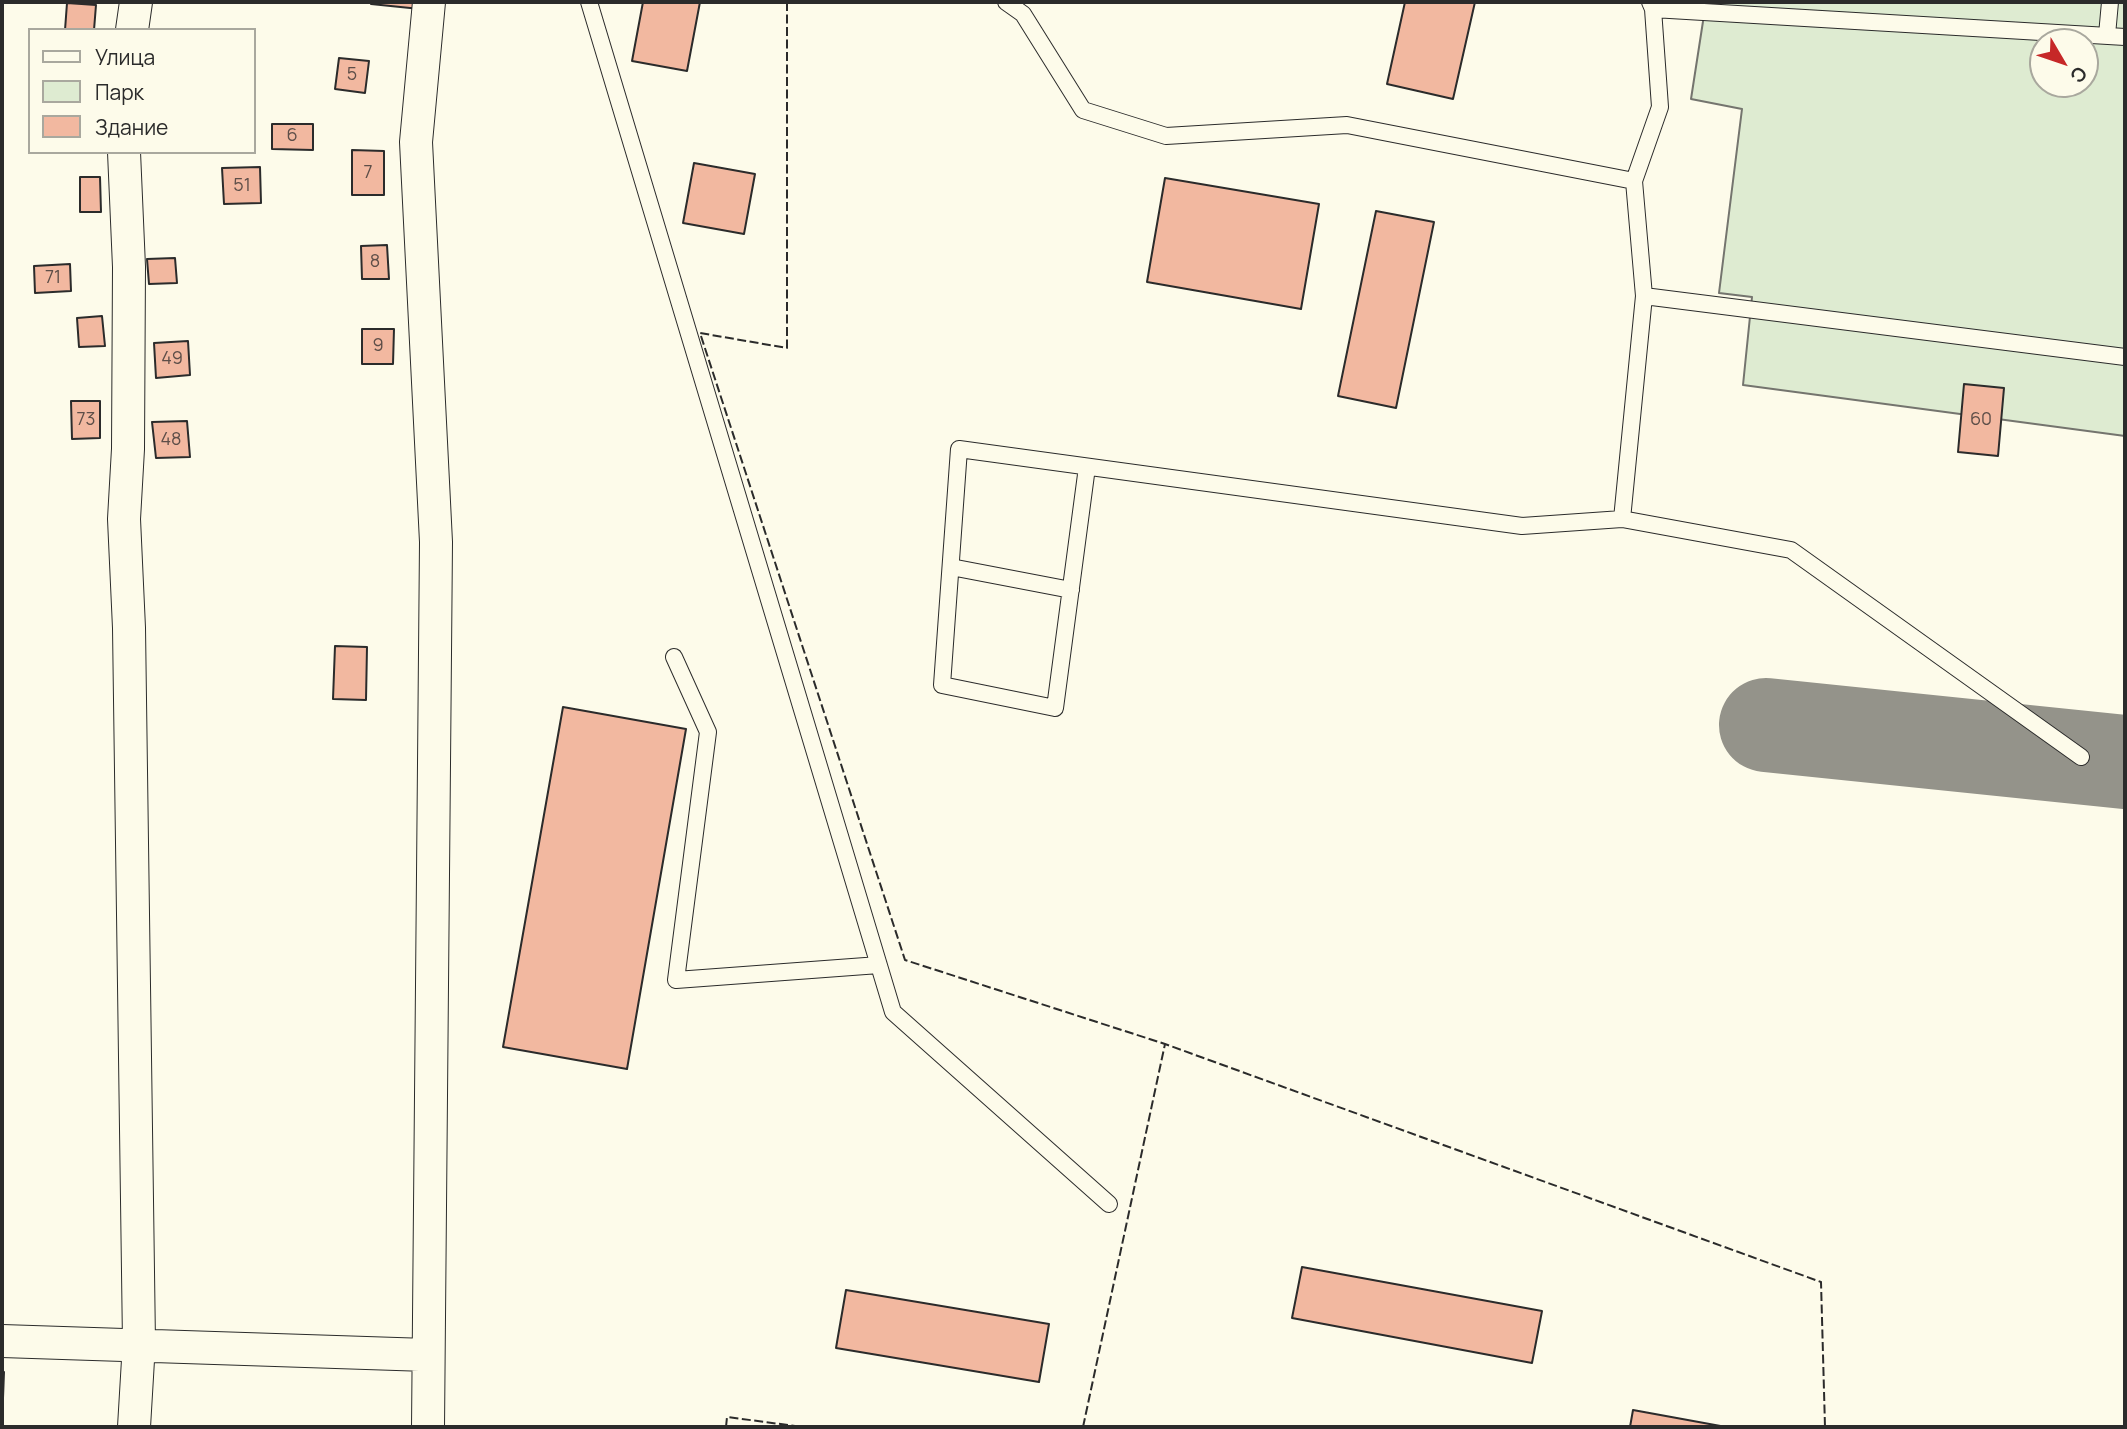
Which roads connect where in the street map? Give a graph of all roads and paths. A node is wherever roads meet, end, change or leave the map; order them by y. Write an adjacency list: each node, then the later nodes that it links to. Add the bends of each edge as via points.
1 (136, 2): 7 (street)
2 (429, 2): 24 (street, via 416,142 436,542)
3 (589, 2): 20 (lane)
4 (1006, 2): 11 (lane, via 1023,14 1083,110 1166,136 1347,125)
5 (2110, 2): 8 (lane)
6 (1651, 5): 8 (lane); 11 (lane, via 1660,107)
7 (132, 28)
8 (2107, 35): 9 (lane)
9 (2125, 37)
10 (124, 154): 23 (street, via 129,267 124,519 130,628)
11 (1634, 181): 12 (lane)
12 (1644, 296): 13 (lane); 15 (lane)
13 (2125, 357)
14 (1087, 467): 15 (lane, via 1522,526); 16 (lane, via 959,449); 17 (lane)
15 (1622, 519): 19 (lane, via 1791,550)
16 (951, 567): 17 (lane); 17 (lane, via 943,685 1055,708)
17 (1070, 590)
18 (674, 657): 20 (lane, via 708,732 676,980)
19 (2081, 757)
20 (879, 965): 21 (lane, via 893,1012)
21 (1109, 1204)
22 (2, 1341): 23 (street)
23 (139, 1343): 24 (street); 25 (street)
24 (427, 1355): 26 (street)
25 (134, 1427)
26 (428, 1427)

